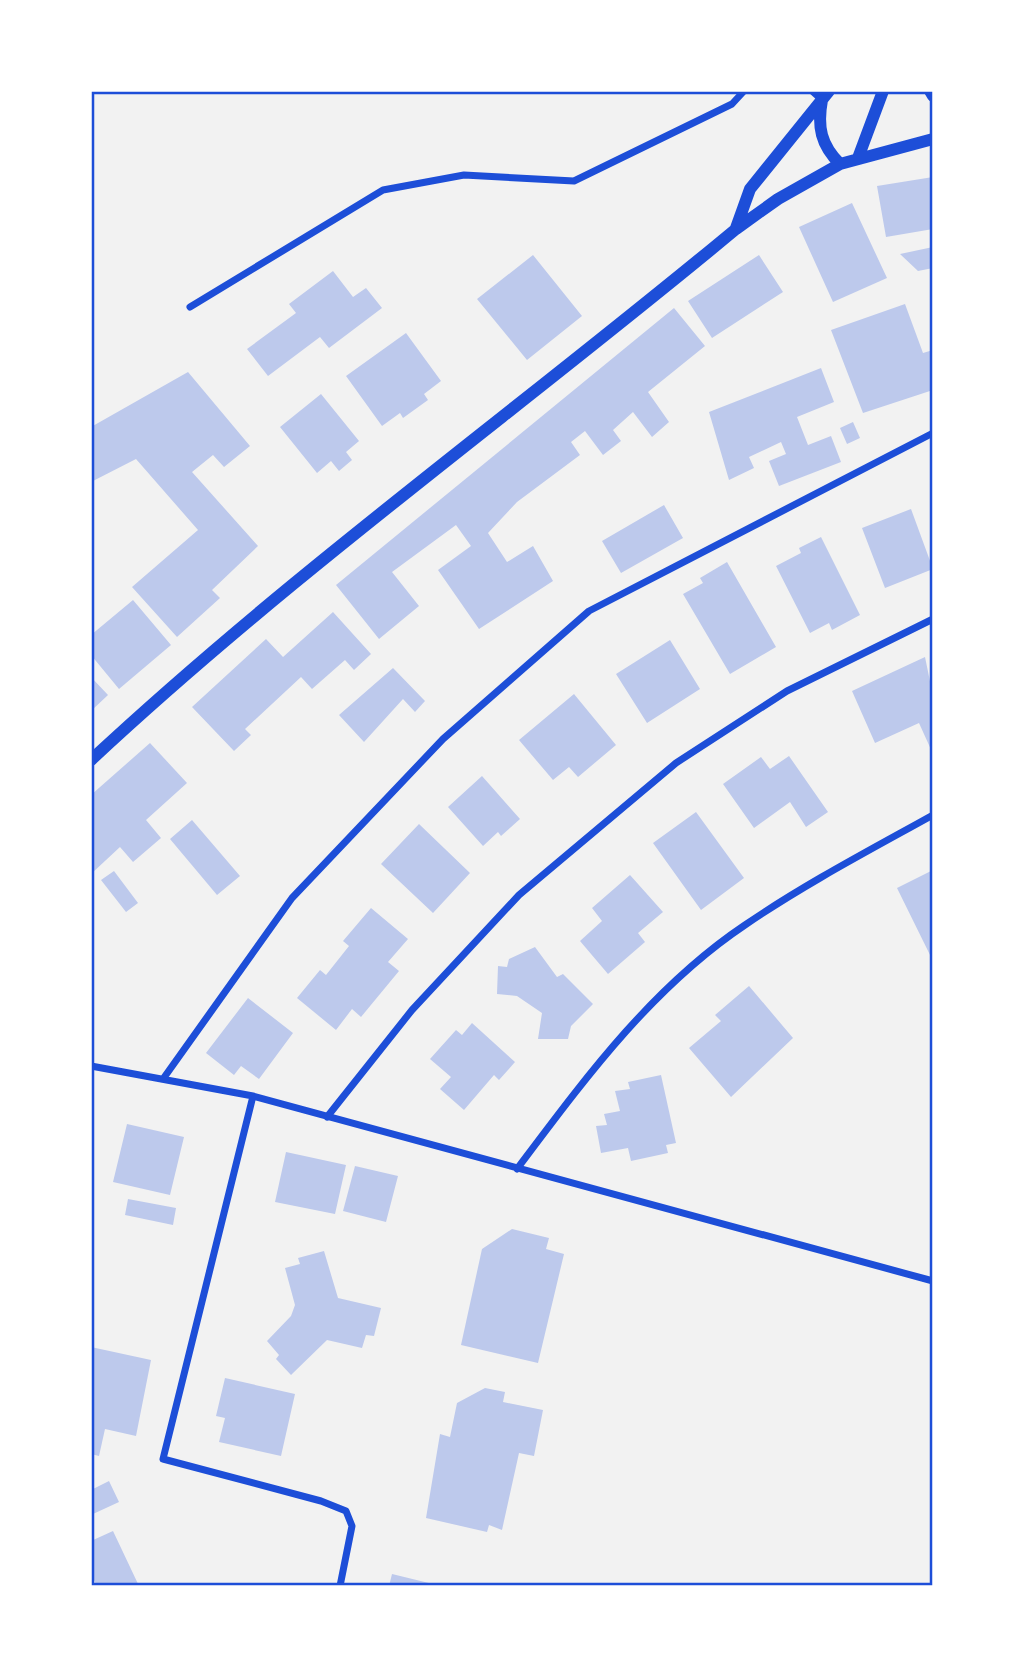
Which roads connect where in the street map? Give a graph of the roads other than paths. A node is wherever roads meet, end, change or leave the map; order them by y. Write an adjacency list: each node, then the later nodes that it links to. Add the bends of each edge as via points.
1 (744, 91): 10 (street, via 732,104 574,181 464,175 383,190)
2 (883, 91): 7 (street)
3 (930, 91): 5 (street)
4 (821, 94): 8 (street, via 822,141); 9 (street, via 750,189)
5 (933, 96)
6 (933, 139): 7 (street)
7 (858, 158): 8 (street)
8 (840, 164): 9 (street)
9 (736, 229): 13 (street, via 282,592 172,684)
10 (190, 307)
11 (933, 433): 16 (street, via 589,611 443,739 292,898)
12 (933, 619): 18 (street, via 787,691 676,763 519,895 412,1010)
13 (91, 760)
14 (933, 815): 19 (street, via 743,926 663,993 600,1059)
15 (91, 1066): 16 (street)
16 (163, 1079): 17 (street)
17 (253, 1096): 18 (street); 21 (street, via 163,1458 346,1511 352,1526)
18 (327, 1117): 19 (street)
19 (517, 1169): 20 (street)
20 (933, 1282)
21 (340, 1586)

